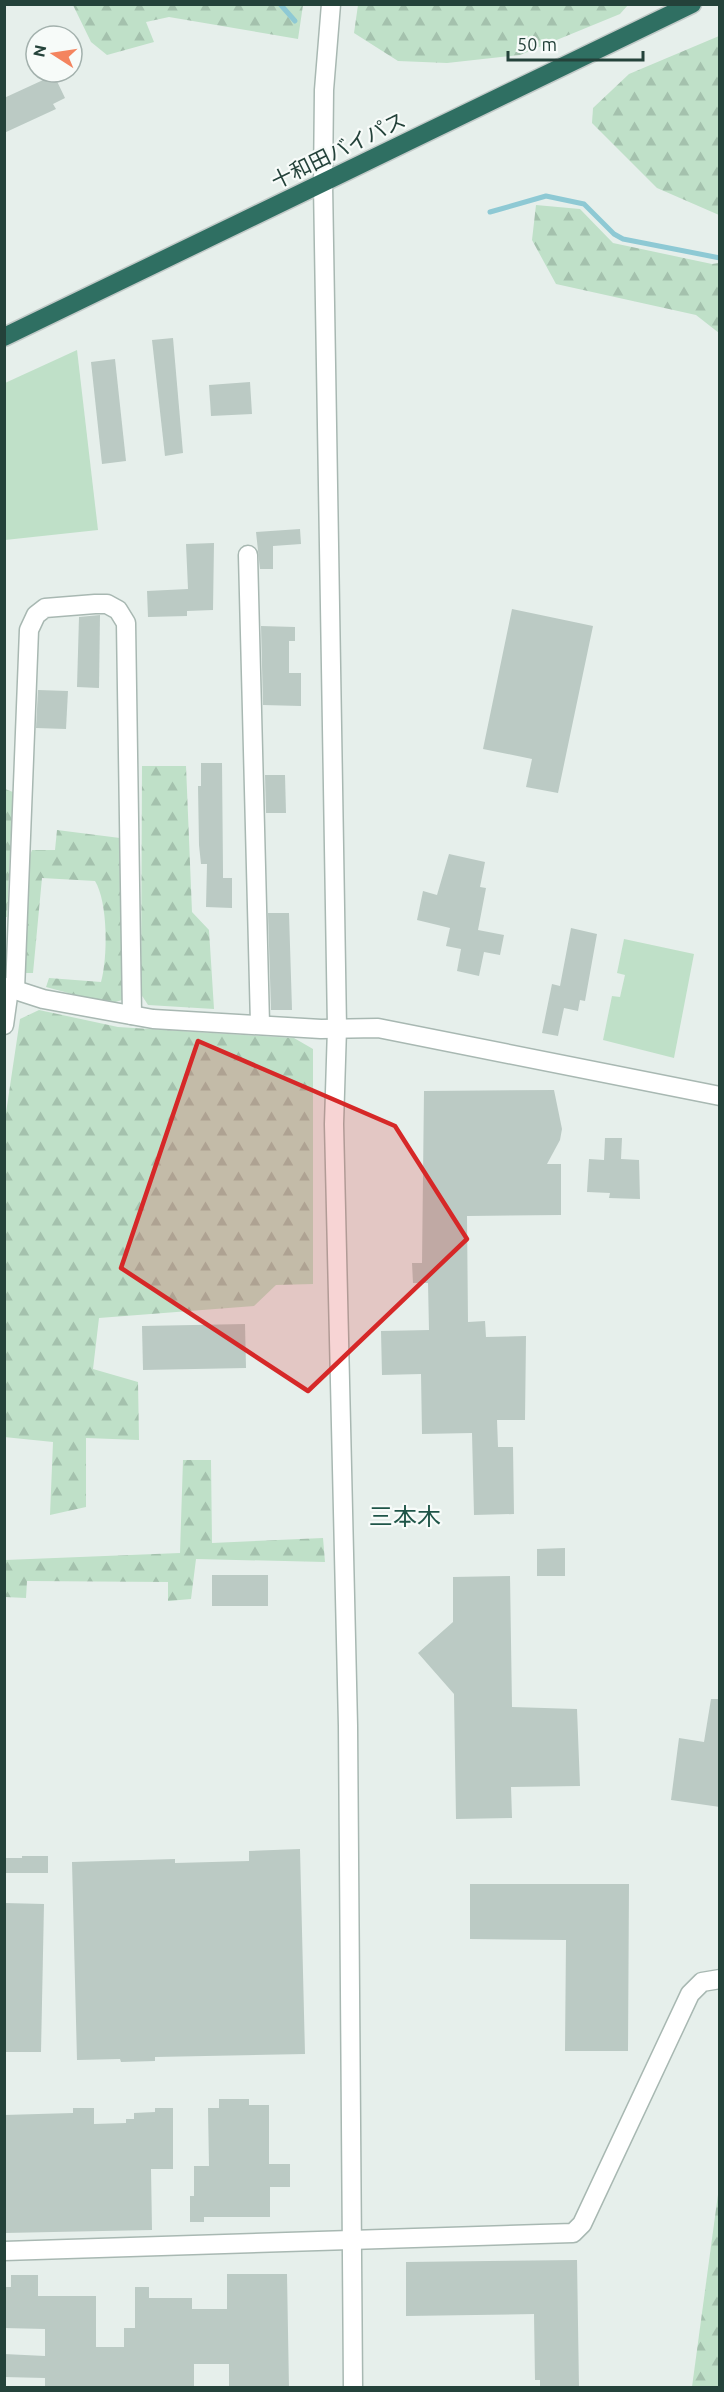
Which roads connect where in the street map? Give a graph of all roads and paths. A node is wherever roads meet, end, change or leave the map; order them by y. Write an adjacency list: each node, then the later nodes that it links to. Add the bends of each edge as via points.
1 (332, 4): 3 (street, via 324,90)
2 (692, 4): 3 (highway, 十和田バイパス)
3 (323, 184): 4 (highway, 十和田バイパス); 10 (street)
4 (4, 337)
5 (248, 555): 8 (street)
6 (10, 988): 7 (street, via 43,999); 7 (street, via 29,630 36,615 45,608 107,604 126,623); 9 (street)
7 (132, 1015): 8 (street)
8 (260, 1024): 10 (street)
9 (4, 1025)
10 (337, 1028): 11 (street, via 378,1028); 13 (street, via 334,1124 346,1582)
11 (720, 1096)
12 (720, 1979): 13 (street, via 702,1982 690,1995 582,2224 573,2233)
13 (352, 2240): 14 (street); 15 (street)
14 (4, 2251)
15 (352, 2388)

